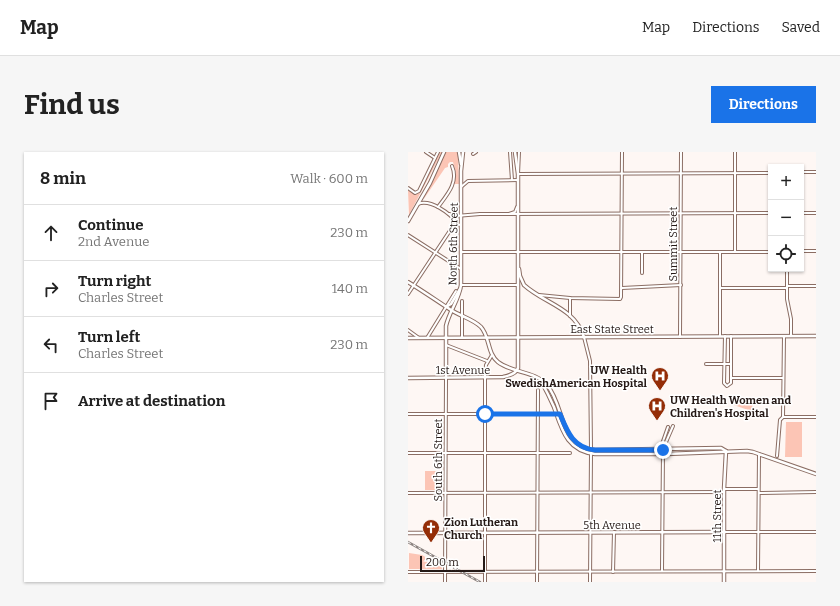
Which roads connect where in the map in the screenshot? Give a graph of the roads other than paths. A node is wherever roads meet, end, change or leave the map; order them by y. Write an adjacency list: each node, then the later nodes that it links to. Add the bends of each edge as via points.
1 (426, 152): 14 (street)
2 (438, 152): 14 (street)
3 (444, 152): 28 (main road)
4 (459, 152): 16 (main road)
5 (463, 152): 16 (main road)
6 (476, 152): 13 (street)
7 (510, 152): 24 (street)
8 (515, 152): 21 (main road)
9 (519, 152): 21 (street)
10 (622, 152): 22 (street)
11 (681, 152): 23 (street, Summit Street)
12 (735, 152): 19 (street)
13 (472, 154)
14 (435, 158): 27 (street, via 418,192 415,193)
15 (452, 166): 30 (street, via 452,188)
16 (462, 171): 26 (main road, North 6th Street)
17 (804, 172): 18 (street)
18 (816, 172)
19 (735, 173): 20 (street); 23 (street); 40 (street)
20 (768, 173)
21 (518, 174): 22 (street); 25 (main road)
22 (622, 174): 23 (street); 38 (street)
23 (681, 174): 39 (street, Summit Street)
24 (512, 180): 25 (street); 26 (street, via 466,182)
25 (518, 180): 29 (main road)
26 (461, 187): 35 (main road, North 6th Street)
27 (408, 188)
28 (418, 204): 30 (street, via 426,202); 41 (main road)
29 (518, 204): 36 (street, via 515,212); 37 (main road)
30 (438, 207): 34 (street)
31 (768, 213): 40 (street)
32 (804, 213): 33 (street)
33 (816, 213)
34 (449, 214): 35 (street); 42 (street)
35 (461, 214): 36 (street); 43 (main road, North 6th Street)
36 (504, 214): 37 (street)
37 (518, 214): 38 (street); 50 (main road)
38 (622, 214): 39 (street); 51 (street)
39 (681, 214): 40 (street); 45 (street, Summit Street)
40 (735, 214): 47 (street)
41 (408, 221)
42 (457, 224): 43 (street); 55 (street)
43 (461, 226): 49 (main road, North 6th Street)
44 (408, 235): 55 (street)
45 (681, 251): 46 (street); 52 (street); 63 (street, Summit Street)
46 (720, 251): 47 (street); 68 (street)
47 (735, 251): 53 (street)
48 (816, 251): 54 (street)
49 (461, 252): 50 (street); 57 (main road, North 6th Street)
50 (519, 252): 51 (street); 56 (main road)
51 (622, 252): 52 (street); 67 (street)
52 (642, 252): 59 (street)
53 (768, 252)
54 (804, 252)
55 (435, 253): 57 (street); 61 (street)
56 (519, 256): 62 (main road); 71 (main road, via 520,276 524,285)
57 (462, 269): 64 (main road, North 6th Street)
58 (787, 272): 66 (street)
59 (642, 273)
60 (408, 282): 61 (main road)
61 (414, 285): 70 (street); 74 (main road)
62 (519, 285): 64 (street); 92 (main road)
63 (681, 285): 67 (street); 85 (street, Summit Street)
64 (461, 286): 74 (main road); 75 (main road, North 6th Street)
65 (816, 286): 66 (street)
66 (787, 287): 68 (street); 83 (street)
67 (622, 288): 72 (street, via 620,298)
68 (721, 288): 79 (street)
69 (456, 291): 74 (street)
70 (408, 294)
71 (539, 295): 72 (street); 77 (main road)
72 (570, 298): 77 (street)
73 (462, 301): 76 (street)
74 (446, 307): 75 (main road); 88 (street)
75 (452, 311): 76 (main road); 89 (main road, North 6th Street, via 448,318)
76 (462, 316): 90 (street); 91 (main road, via 481,327)
77 (570, 316): 93 (main road, via 581,329)
78 (408, 330): 87 (street)
79 (720, 336): 80 (main road, East State Street); 85 (main road, East State Street)
80 (725, 336): 81 (main road, East State Street); 95 (street)
81 (731, 336): 82 (main road, East State Street); 96 (street)
82 (784, 336): 83 (main road, East State Street); 107 (street)
83 (792, 336): 84 (main road, East State Street)
84 (816, 336)
85 (680, 337): 93 (main road, East State Street)
86 (408, 338): 87 (main road, East State Street)
87 (419, 338): 88 (main road, East State Street)
88 (427, 338): 89 (main road, East State Street)
89 (446, 338): 90 (main road, East State Street); 94 (main road, South 6th Street)
90 (462, 338): 91 (main road, East State Street)
91 (487, 338): 92 (main road, East State Street); 97 (main road)
92 (519, 338): 93 (main road, East State Street); 102 (main road)
93 (584, 338): 121 (street, via 590,364)
94 (446, 345): 98 (street); 104 (main road, South 6th Street)
95 (724, 349): 96 (street); 100 (street)
96 (731, 349): 101 (street)
97 (492, 356): 98 (street); 102 (main road, via 499,363)
98 (487, 361): 105 (street)
99 (706, 364): 100 (street)
100 (724, 364): 101 (street); 106 (street, via 724,383 727,386 731,383)
101 (731, 364): 106 (street)
102 (517, 370): 105 (main road, 1st Avenue, via 509,375); 108 (main road)
103 (408, 378): 104 (main road, 1st Avenue)
104 (446, 378): 105 (main road, 1st Avenue); 111 (street, South 6th Street)
105 (485, 378): 112 (street)
106 (731, 378): 107 (street)
107 (783, 378): 116 (street)
108 (541, 381): 114 (main road); 115 (main road, via 550,390)
109 (538, 390): 113 (street)
110 (408, 414): 111 (street)
111 (446, 414): 112 (street); 126 (street, South 6th Street)
112 (485, 414): 113 (street); 127 (street)
113 (538, 414): 114 (street); 123 (street)
114 (556, 414): 115 (street); 121 (main road, via 571,443 578,449)
115 (560, 414): 121 (main road, via 570,437)
116 (783, 417): 117 (street); 130 (street, via 780,420)
117 (816, 417)
118 (673, 426): 120 (street)
119 (668, 427): 120 (street, via 661,447)
120 (663, 450): 121 (main road); 122 (main road, via 721,448); 128 (street)
121 (591, 451): 128 (main road); 140 (street)
122 (726, 451): 128 (main road); 129 (main road); 133 (main road, 11th Street)
123 (538, 453): 124 (street); 127 (street); 139 (street)
124 (570, 453)
125 (408, 454): 126 (street)
126 (446, 454): 127 (street); 137 (street, South 6th Street)
127 (485, 454): 138 (street)
128 (662, 454): 134 (street)
129 (759, 454): 131 (main road); 132 (street)
130 (777, 456)
131 (816, 474)
132 (758, 489): 133 (street); 141 (street)
133 (724, 490): 134 (street); 145 (main road, 11th Street)
134 (662, 492): 140 (street); 150 (street)
135 (816, 492): 141 (street)
136 (408, 493): 137 (street)
137 (446, 493): 138 (street); 142 (street, South 6th Street)
138 (485, 493): 139 (street); 148 (street)
139 (538, 493): 140 (street); 149 (street)
140 (590, 493): 143 (street)
141 (759, 493): 151 (street)
142 (446, 532): 147 (main road, 5th Avenue); 148 (main road, 5th Avenue); 157 (street, South 6th Street)
143 (590, 532): 144 (main road, 5th Avenue); 149 (main road, 5th Avenue); 160 (street)
144 (614, 532): 150 (main road, 5th Avenue); 161 (street)
145 (725, 532): 150 (main road, 5th Avenue); 151 (street, 5th Avenue); 153 (main road, 11th Street)
146 (816, 532): 151 (street, 5th Avenue)
147 (408, 533)
148 (485, 533): 149 (main road, 5th Avenue); 158 (street)
149 (537, 533): 159 (street)
150 (662, 533): 152 (street)
151 (758, 533): 154 (street)
152 (662, 571): 153 (street); 161 (street)
153 (724, 571): 154 (street); 166 (main road, 11th Street)
154 (758, 571): 155 (street)
155 (816, 571)
156 (408, 572): 157 (street)
157 (445, 572): 158 (street); 162 (street, South 6th Street)
158 (484, 572): 159 (street); 163 (street)
159 (537, 572): 160 (street); 164 (street)
160 (590, 572): 161 (street); 165 (street)
161 (614, 572)
162 (445, 582)
163 (484, 582)
164 (537, 582)
165 (590, 582)
166 (724, 582)

